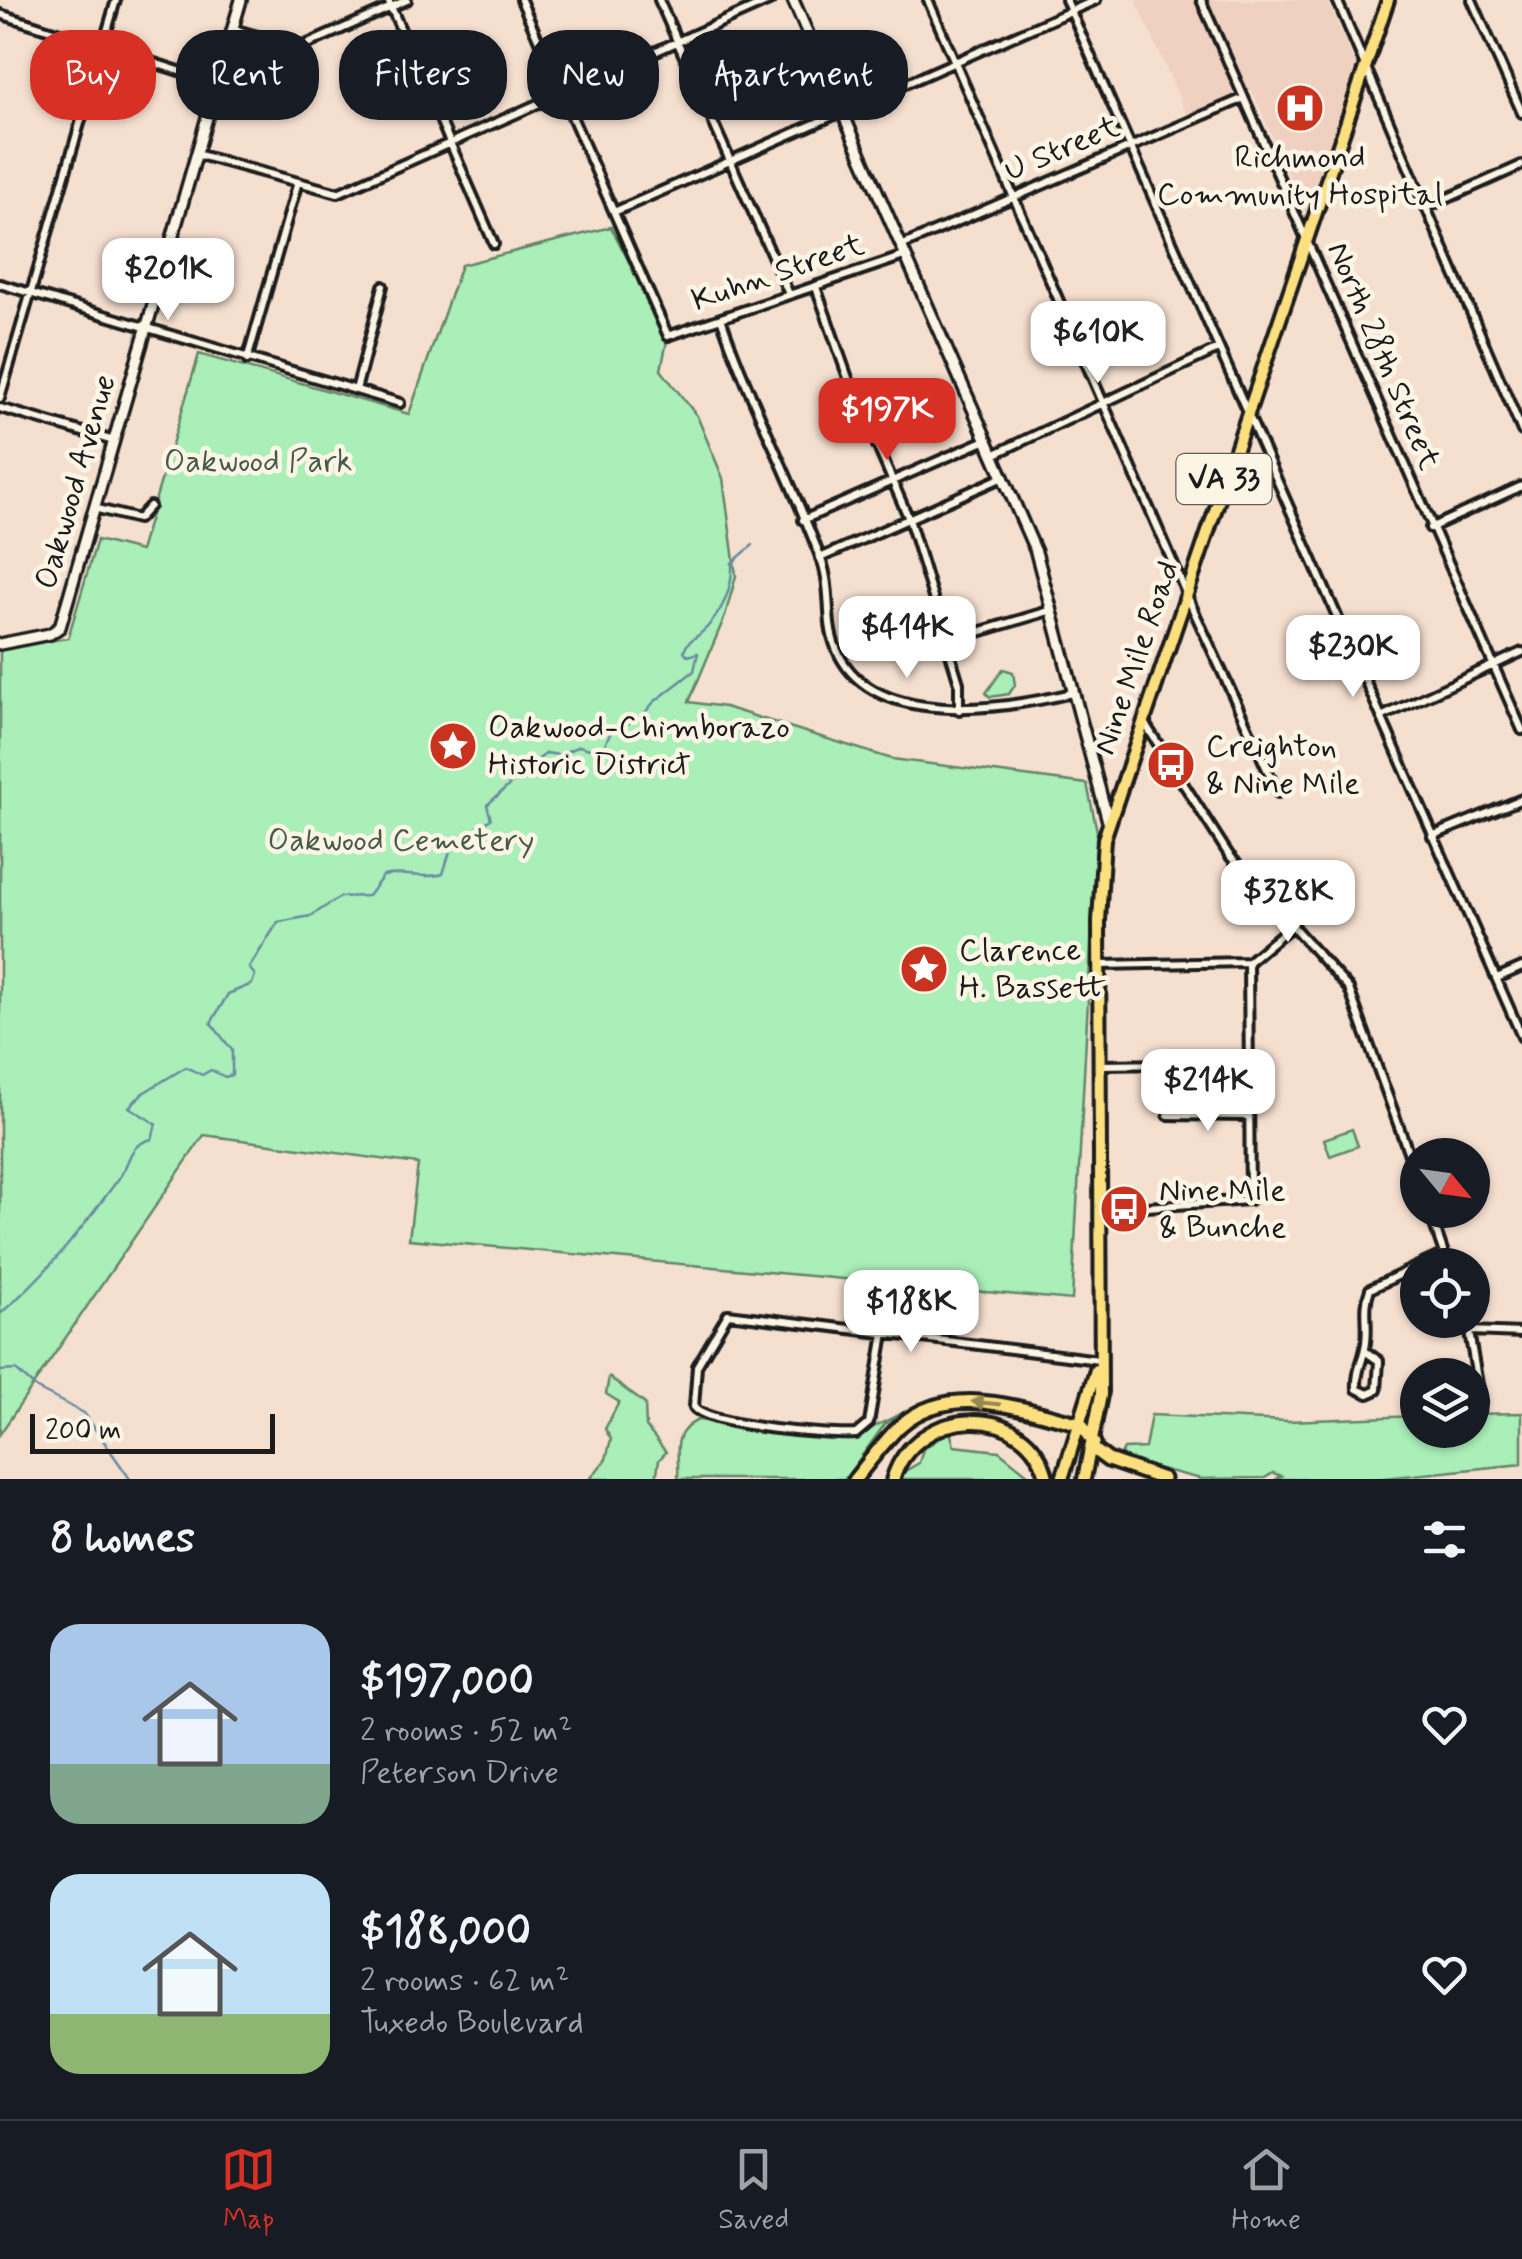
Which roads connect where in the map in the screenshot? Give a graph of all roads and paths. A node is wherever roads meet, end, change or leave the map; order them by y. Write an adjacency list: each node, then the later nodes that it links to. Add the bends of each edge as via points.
1 (116, 0): 19 (street)
2 (241, 0): 20 (street, Oakwood Avenue)
3 (407, 0): 15 (street)
4 (522, 0): 21 (street)
5 (658, 0): 24 (street)
6 (770, 0): 24 (street)
7 (793, 0): 22 (street)
8 (928, 0): 26 (street)
9 (1066, 0): 16 (street)
10 (1096, 0): 16 (street)
11 (1201, 0): 29 (street, North 28th Street)
12 (1336, 0): 27 (street)
13 (1388, 0): 27 (main road, Nine Mile Road / VA 33)
14 (1472, 0): 31 (street)
15 (390, 4): 23 (street); 37 (street)
16 (1071, 11): 26 (street); 38 (street)
17 (0, 14): 18 (street)
18 (48, 30)
19 (107, 30)
20 (233, 30)
21 (535, 30)
22 (806, 30)
23 (319, 38)
24 (678, 43): 25 (street); 40 (street)
25 (659, 51)
26 (955, 62): 28 (street); 43 (street)
27 (1365, 64): 44 (street); 46 (main road, Nine Mile Road / VA 33)
28 (908, 83)
29 (1244, 98): 38 (street, U Street); 46 (street, North 28th Street)
30 (527, 110): 37 (street)
31 (1522, 114)
32 (81, 120): 52 (street)
33 (206, 120): 39 (street, Oakwood Avenue)
34 (573, 120): 45 (street)
35 (824, 120): 40 (street)
36 (845, 120): 48 (street)
37 (451, 144): 42 (street, via 338,193); 47 (street)
38 (1130, 147): 43 (street, U Street); 56 (street)
39 (196, 154): 42 (street); 55 (street, Oakwood Avenue)
40 (731, 161): 45 (street); 53 (street)
41 (1522, 165): 44 (street)
42 (297, 185): 57 (street)
43 (1013, 196): 48 (street, U Street); 60 (street)
44 (1428, 206): 64 (street)
45 (614, 212): 54 (street, Kuhn Street, via 668,336)
46 (1306, 238): 63 (main road, Nine Mile Road / VA 33); 75 (street, North 28th Street)
47 (494, 244)
48 (902, 251): 51 (street, Kuhn Street); 65 (street)
49 (0, 284): 52 (street)
50 (384, 286): 58 (street)
51 (816, 286): 53 (street, Kuhn Street); 69 (street)
52 (30, 293): 55 (street); 59 (street)
53 (789, 294): 54 (street, Kuhn Street)
54 (722, 318): 74 (street)
55 (146, 330): 57 (street); 66 (street, Oakwood Avenue)
56 (1218, 349): 60 (street); 63 (street)
57 (248, 360): 58 (street)
58 (356, 390): 61 (street)
59 (0, 398)
60 (1103, 403): 67 (street); 77 (street)
61 (400, 404)
62 (0, 408): 66 (street)
63 (1245, 414): 77 (main road, Nine Mile Road / VA 33); 85 (street)
64 (1522, 431)
65 (986, 440): 67 (street); 69 (street)
66 (114, 441): 72 (street, Oakwood Avenue)
67 (993, 455): 68 (street)
68 (1002, 477): 73 (street); 78 (street, via 1036,552)
69 (894, 480): 73 (street); 74 (street)
70 (1522, 486): 75 (street)
71 (150, 506): 72 (street, via 138,520)
72 (94, 508): 80 (street, Oakwood Avenue, via 58,631)
73 (909, 519): 76 (street); 79 (street)
74 (802, 520): 76 (street)
75 (1430, 528): 82 (street, North 28th Street)
76 (820, 558): 84 (street, via 832,637 848,669 881,692)
77 (1186, 594): 86 (main road, Nine Mile Road / VA 33); 88 (street)
78 (1052, 610): 79 (street); 83 (street)
79 (948, 641): 84 (street)
80 (0, 644)
81 (1522, 652): 82 (street)
82 (1494, 664): 85 (street); 87 (street, North 28th Street)
83 (1072, 693): 84 (street, via 1008,708); 90 (street)
84 (959, 710)
85 (1381, 717): 91 (street)
86 (1144, 721): 90 (main road, Nine Mile Road / VA 33); 92 (street, via 1230,855)
87 (1522, 730)
88 (1278, 793)
89 (1522, 799): 91 (street)
90 (1108, 821): 94 (main road, Nine Mile Road / VA 33)
91 (1432, 836): 96 (street)
92 (1294, 924): 93 (street); 102 (street, via 1349,989)
93 (1248, 962): 94 (street); 98 (street)
94 (1099, 965): 99 (main road, Nine Mile Road / VA 33)
95 (1522, 968): 96 (street)
96 (1497, 978): 97 (street)
97 (1522, 1037)
98 (1248, 1063): 99 (street); 101 (street)
99 (1100, 1065): 103 (main road, Nine Mile Road / VA 33)
100 (1168, 1115): 101 (street)
101 (1249, 1116): 103 (street, via 1250,1200)
102 (1403, 1138)
103 (1102, 1210): 109 (main road, Nine Mile Road / VA 33)
104 (1400, 1275): 108 (street, via 1370,1288)
105 (1490, 1332): 107 (street)
106 (884, 1333): 106 (street, via 868,1425 856,1434 701,1416 693,1399 696,1366 728,1314); 109 (street)
107 (1522, 1333)
108 (1365, 1351): 108 (street, via 1357,1389 1368,1394 1377,1390 1379,1362)
109 (1100, 1360): 110 (main road, Nine Mile Road / VA 33); 111 (main road, Nine Mile Road / VA 33)
110 (1081, 1424): 111 (highway); 112 (highway, one-way to 112, via 993,1403 943,1404 900,1426); 115 (main road, Nine Mile Road / VA 33)
111 (1094, 1446): 116 (main road, Nine Mile Road / VA 33); 117 (highway, via 1108,1460)
112 (855, 1479)
113 (893, 1479): 114 (highway, via 921,1436 973,1421 1024,1438)
114 (1047, 1479)
115 (1062, 1479)
116 (1084, 1479)
117 (1164, 1479)

